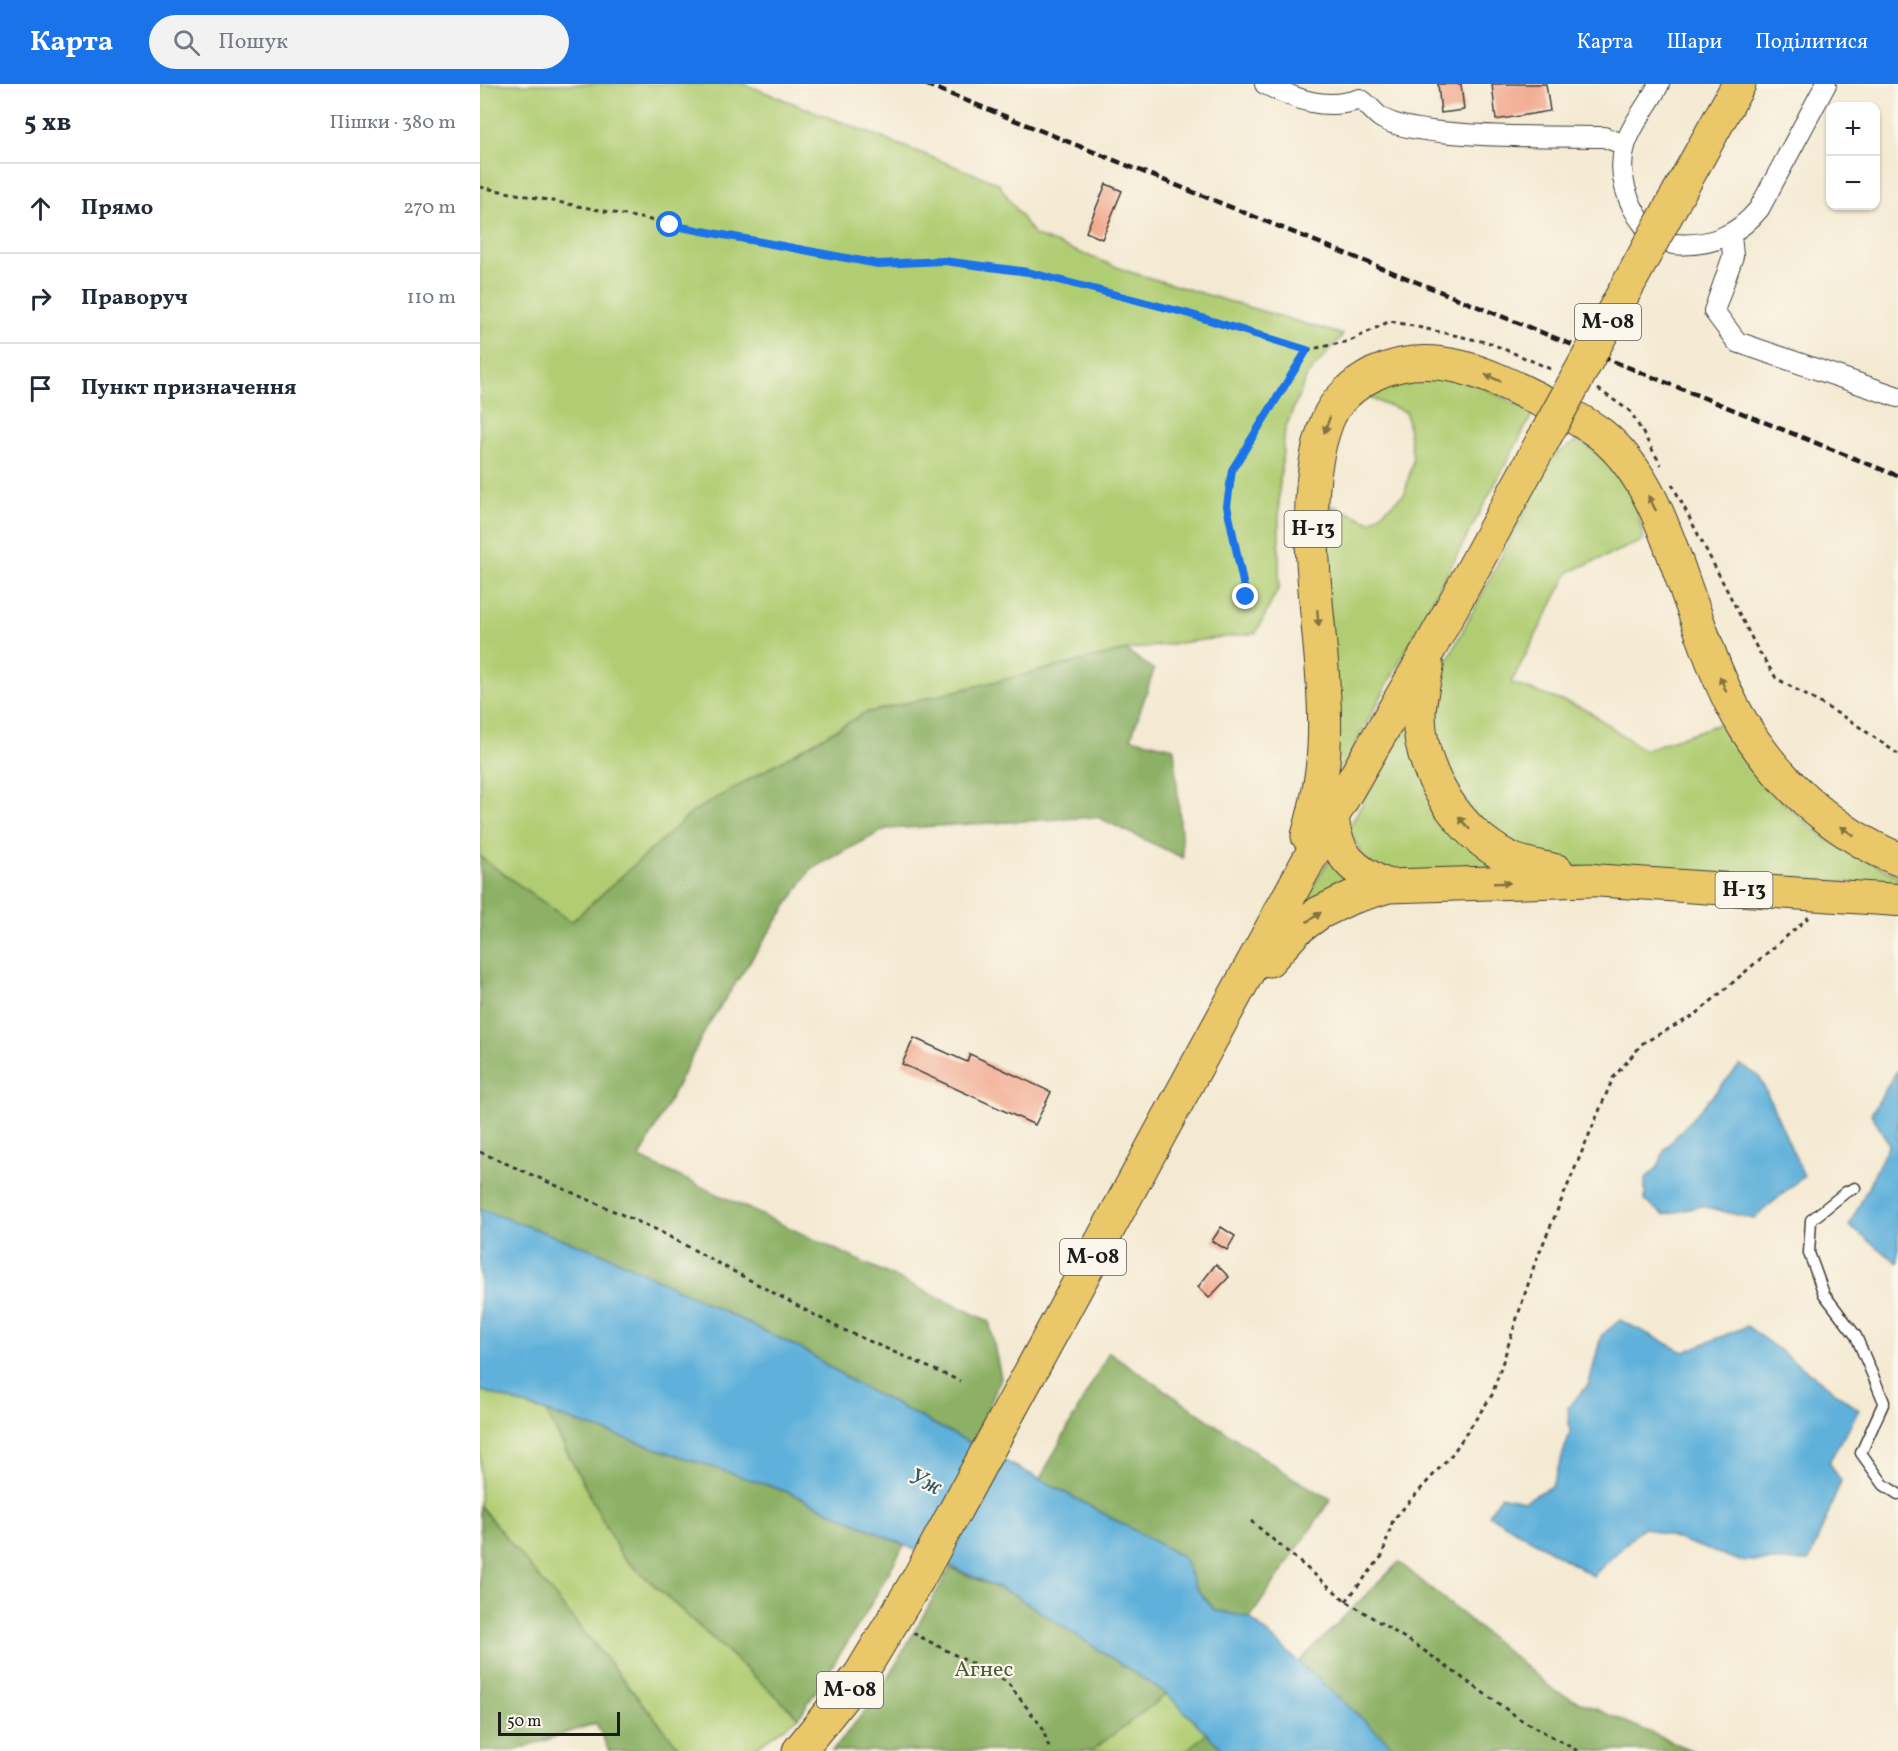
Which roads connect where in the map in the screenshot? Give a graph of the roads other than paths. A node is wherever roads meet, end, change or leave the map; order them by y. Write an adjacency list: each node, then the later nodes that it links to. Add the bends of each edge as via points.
1 (1265, 84): 5 (street, via 1320,104 1345,104)
2 (1659, 84): 6 (street)
3 (1739, 84): 13 (highway, М-08, bridge)
4 (1826, 84): 8 (street, via 1759,209)
5 (1366, 91): 6 (street, via 1380,117 1411,128 1604,136)
6 (1625, 145): 7 (street, via 1626,190 1632,211)
7 (1644, 225)
8 (1731, 235): 9 (street, via 1701,244); 10 (street, via 1733,256 1714,311 1737,342)
9 (1673, 244)
10 (1898, 397)
11 (1546, 403): 17 (highway, Н-13, one-way to 17, via 1482,373 1429,360 1385,369 1364,379 1344,395 1328,420 1314,485 1313,536 1324,746 1320,785)
12 (1576, 418): 15 (highway, one-way to 12, via 1825,817 1756,742 1725,688 1645,489 1603,436)
13 (1431, 646): 14 (highway, М-08); 16 (highway, Н-13, one-way to 13, via 1511,859 1483,842 1451,808 1435,779 1419,719)
14 (1332, 816): 17 (highway, М-08); 18 (highway, Н-13, via 1334,837 1352,866)
15 (1898, 859)
16 (1591, 880): 18 (highway, Н-13, one-way to 16); 19 (main road, Н-13)
17 (1295, 884): 20 (highway, М-08)
18 (1388, 886): 20 (highway, Н-13, one-way to 18, via 1297,928 1350,898)
19 (1898, 900)
20 (1230, 1004): 23 (highway, М-08, via 892,1623 860,1676)
21 (1855, 1188): 22 (lane, via 1811,1220 1809,1253 1824,1294 1856,1336 1884,1402 1861,1453 1884,1485)
22 (1898, 1494)
23 (799, 1751)

